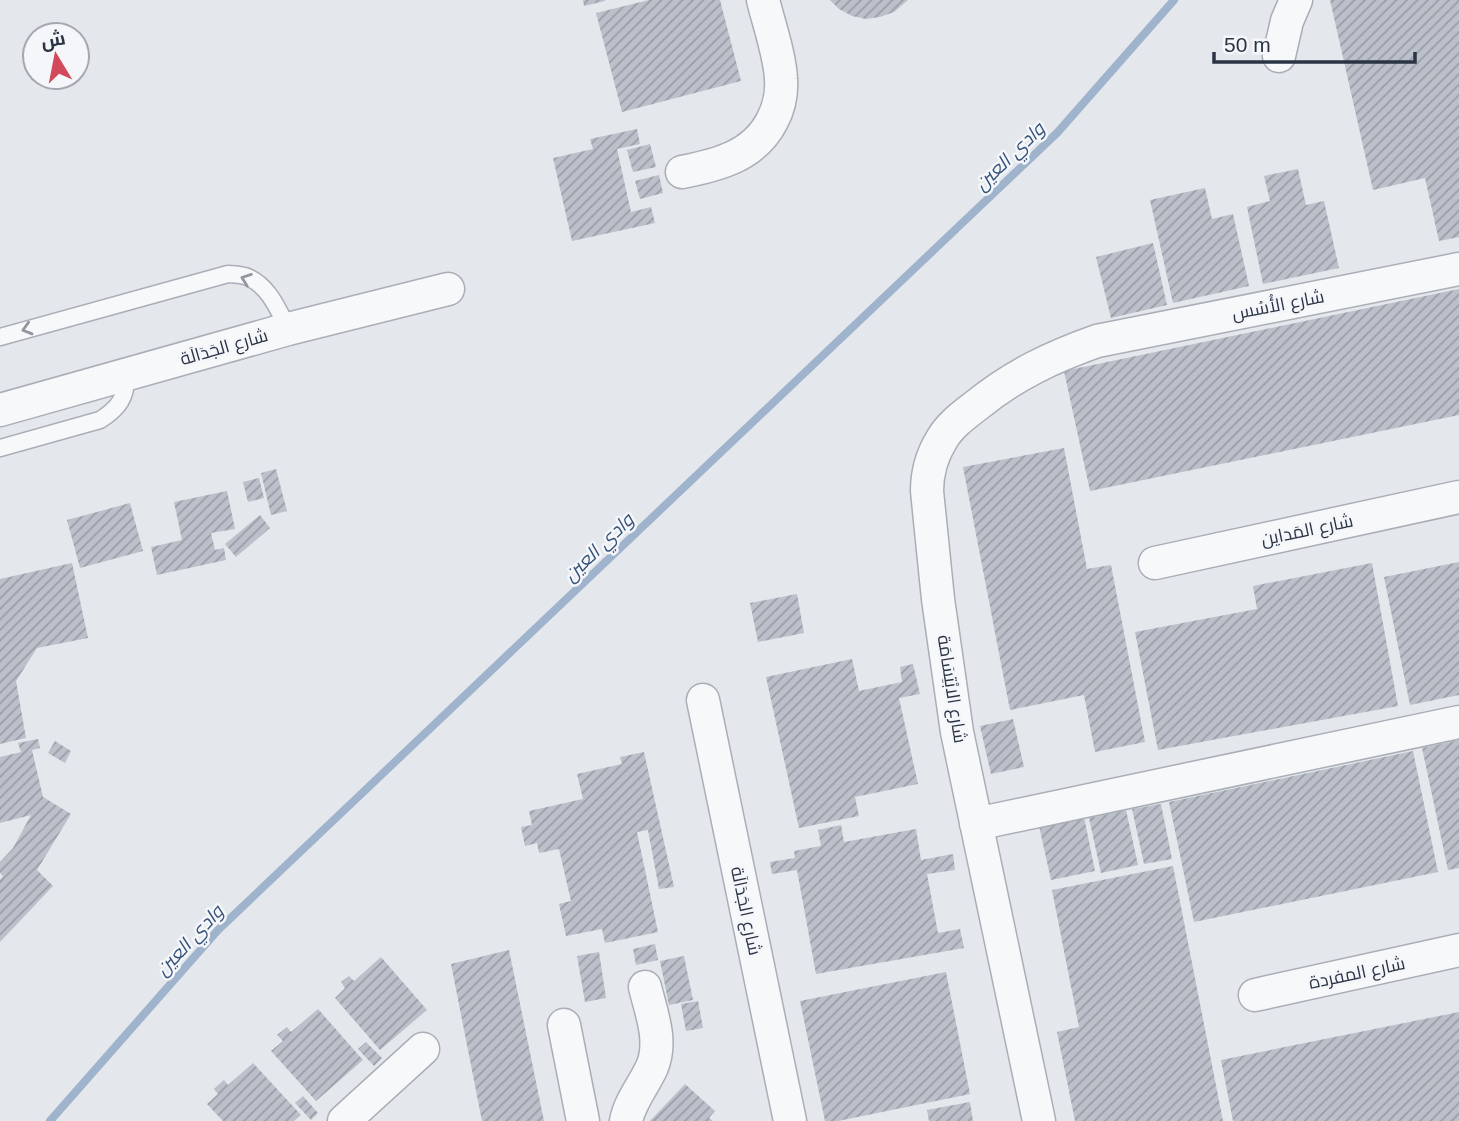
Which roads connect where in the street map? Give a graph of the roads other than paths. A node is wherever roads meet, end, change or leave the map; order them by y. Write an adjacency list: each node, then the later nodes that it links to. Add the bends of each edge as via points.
1 (763, 0): 4 (street, via 781,79 776,113 768,129 743,153)
2 (1296, 0): 3 (street)
3 (1279, 56)
4 (682, 172)
5 (1459, 269): 9 (street, شارع الأُسُس)
6 (448, 289): 7 (street, شارع الجَدَالَة)
7 (288, 329): 8 (lane, one-way to 8, via 263,286 228,274); 10 (street, شارع الجَدَالَة)
8 (0, 337)
9 (1097, 341): 17 (street, شارع الابْتِسَامَة, via 1027,370 995,390 953,424 930,465 927,491 943,639)
10 (126, 374): 11 (street, شارع الجَدَالَة); 12 (lane, via 123,397 110,414)
11 (0, 410)
12 (0, 448)
13 (1459, 497): 14 (street, شارع المَداين)
14 (1155, 563)
15 (703, 700): 26 (street, شارع الجَدَالَة)
16 (1459, 722): 17 (street)
17 (976, 824): 27 (street, شارع الابْتِسَامَة)
18 (1459, 950): 20 (street, شارع المفردة)
19 (645, 987): 25 (street, via 656,1056)
20 (1255, 995)
21 (564, 1025): 24 (street)
22 (423, 1049): 23 (street)
23 (344, 1121)
24 (583, 1121)
25 (626, 1121)
26 (790, 1121)
27 (1039, 1121)

